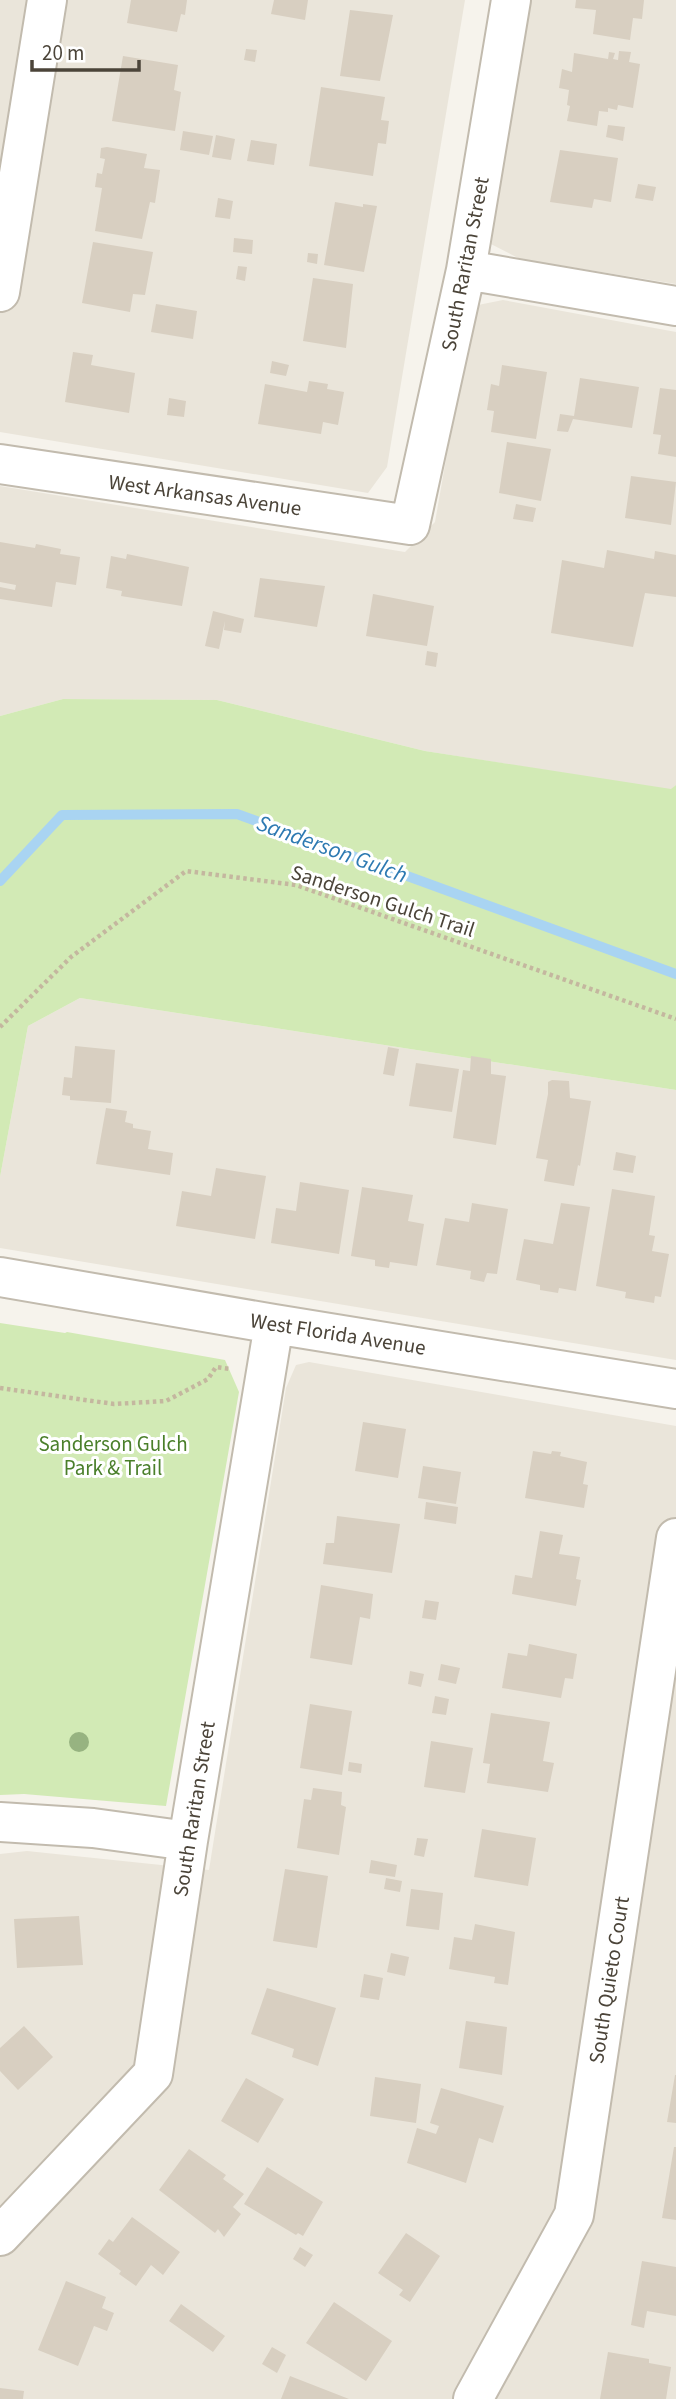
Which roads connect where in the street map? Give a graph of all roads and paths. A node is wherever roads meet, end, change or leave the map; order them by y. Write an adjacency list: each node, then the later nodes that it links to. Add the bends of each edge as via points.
1 (47, 0): 4 (street)
2 (511, 0): 3 (street, South Raritan Street)
3 (466, 270): 5 (street); 7 (street, South Raritan Street)
4 (0, 292)
5 (675, 300)
6 (0, 464): 7 (street, West Arkansas Avenue)
7 (410, 526)
8 (676, 1019): 9 (path, Sanderson Gulch Trail, via 296,885 186,871 71,957)
9 (0, 1027)
10 (0, 1277): 11 (street, West Florida Avenue)
11 (274, 1324): 14 (street, West Florida Avenue); 17 (street, South Raritan Street)
12 (234, 1370): 13 (path, via 216,1367 208,1379 166,1401 114,1404)
13 (0, 1388)
14 (676, 1389)
15 (676, 1538): 19 (street, South Quieto Court, via 574,2216)
16 (0, 1822): 17 (street)
17 (188, 1841): 18 (street, South Raritan Street, via 153,2074)
18 (0, 2236)
19 (473, 2399)

